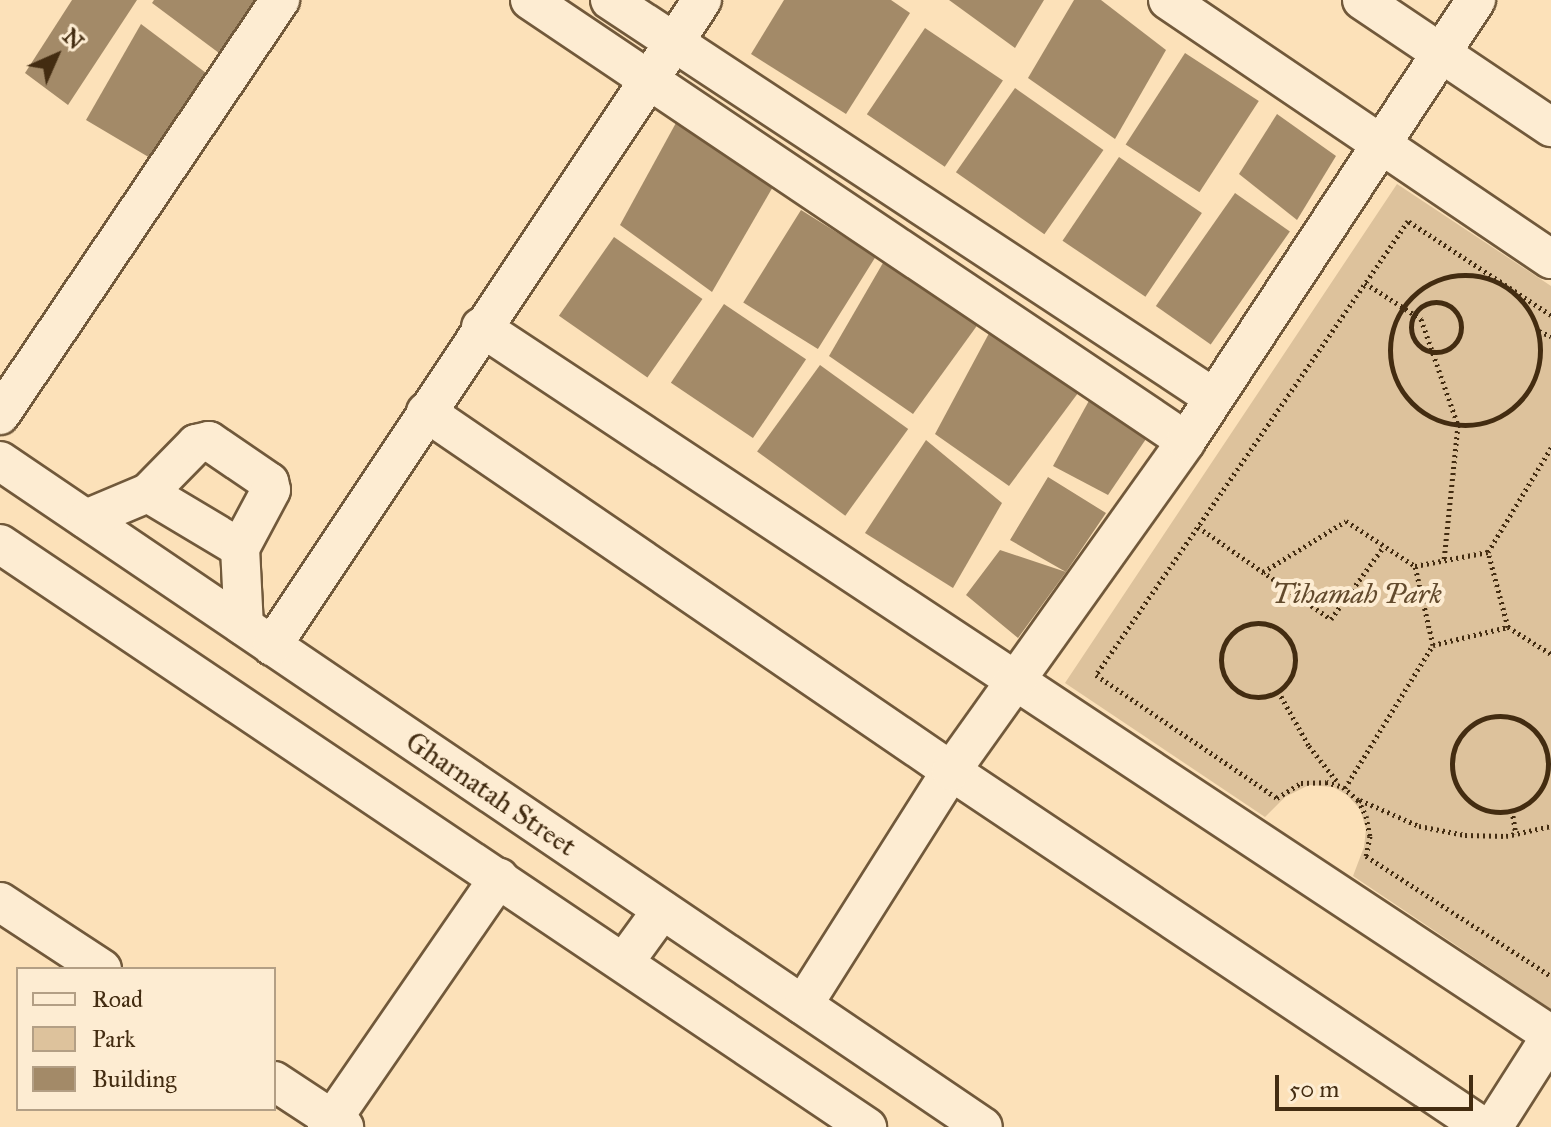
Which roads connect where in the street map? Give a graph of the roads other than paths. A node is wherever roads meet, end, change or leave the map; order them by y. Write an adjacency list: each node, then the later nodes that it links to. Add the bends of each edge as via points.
1 (280, 0): 17 (street)
2 (530, 0): 10 (street)
3 (610, 0): 8 (street)
4 (702, 0): 8 (street)
5 (1168, 0): 12 (street)
6 (1362, 0): 9 (street)
7 (1476, 0): 9 (street)
8 (673, 41): 10 (street); 15 (street)
9 (1439, 52): 11 (street); 12 (street)
10 (646, 80): 14 (street); 18 (street)
11 (1551, 127)
12 (1378, 145): 13 (street); 15 (street)
13 (1551, 259)
14 (481, 327): 16 (street); 27 (street)
15 (1214, 398): 18 (street)
16 (426, 412): 26 (street); 28 (street)
17 (0, 415)
18 (1186, 441): 27 (street)
19 (0, 461): 21 (street, Gharnatah Street)
20 (148, 493): 21 (street); 22 (street); 24 (street, via 196,444 209,441 269,482 271,490)
21 (86, 519): 25 (street, Gharnatah Street)
22 (199, 523): 24 (street); 25 (street)
23 (0, 544): 29 (street)
24 (240, 548): 26 (street)
25 (166, 573): 26 (street, Gharnatah Street)
26 (258, 636): 31 (street, Gharnatah Street)
27 (1015, 682): 28 (street); 35 (street)
28 (951, 771): 34 (street); 40 (street)
29 (499, 878): 32 (street); 37 (street)
30 (0, 902): 33 (street)
31 (662, 910): 32 (street); 34 (street, Gharnatah Street)
32 (625, 961): 38 (street)
33 (99, 967)
34 (803, 1005): 39 (street, Gharnatah Street)
35 (1551, 1036): 41 (street)
36 (276, 1082): 37 (street)
37 (334, 1125)
38 (867, 1127)
39 (983, 1127)
40 (1483, 1127)
41 (1493, 1127)

